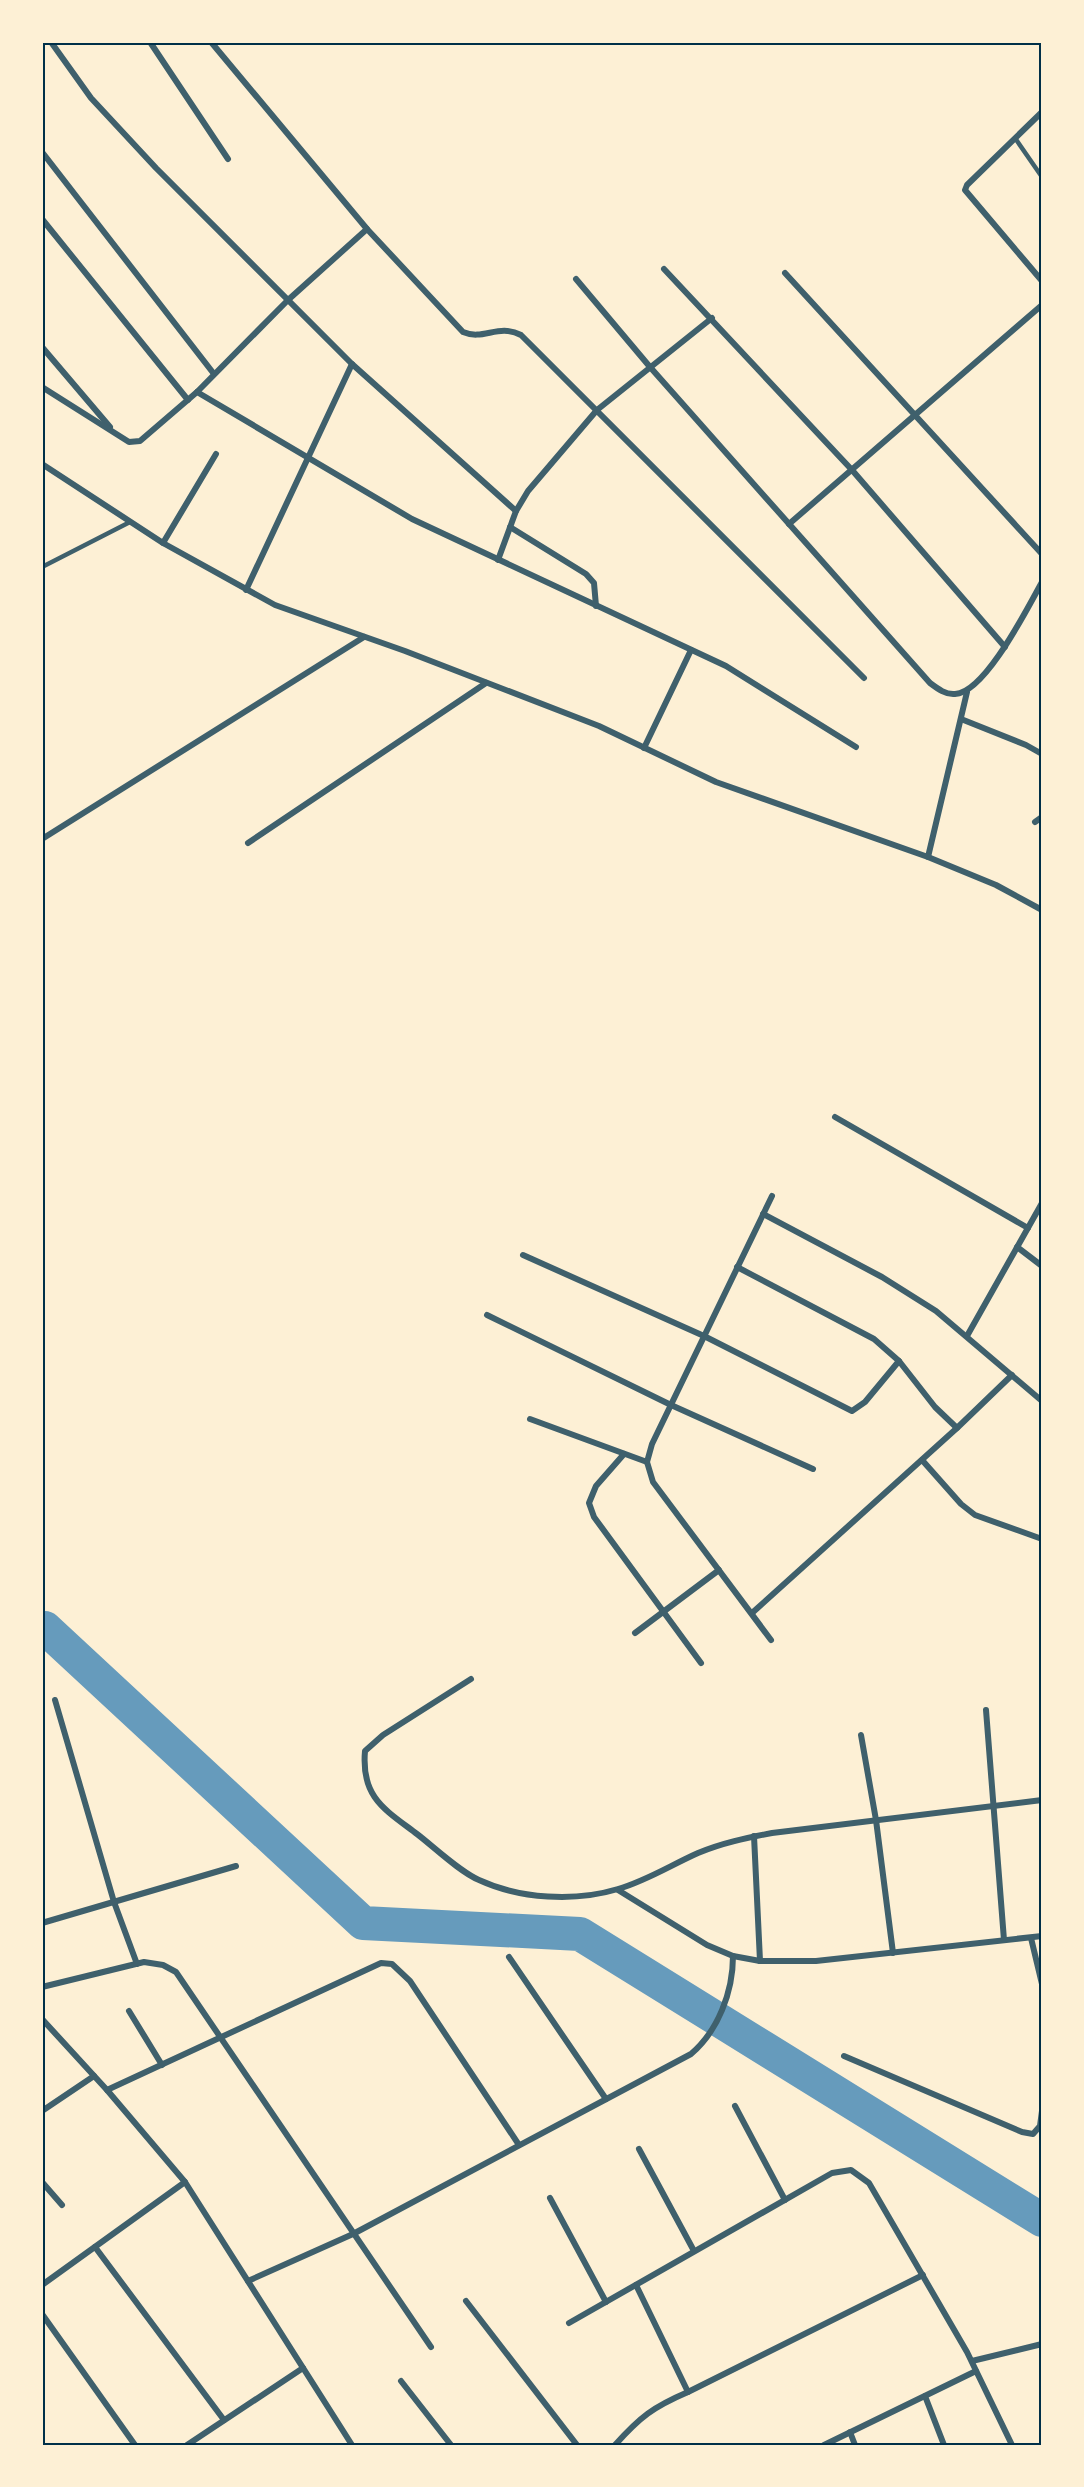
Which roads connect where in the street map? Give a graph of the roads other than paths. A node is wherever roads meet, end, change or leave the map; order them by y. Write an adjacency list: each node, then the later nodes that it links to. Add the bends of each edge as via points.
1 (51, 42): 15 (street, via 91,98)
2 (150, 42): 7 (street)
3 (210, 42): 10 (street)
4 (1042, 112): 5 (street)
5 (1015, 138): 8 (lane); 14 (street, via 965,190)
6 (42, 152): 21 (street)
7 (228, 159)
8 (1042, 177)
9 (42, 219): 24 (street)
10 (367, 229): 15 (street); 25 (street, via 464,332 471,335 510,329 521,335)
11 (664, 269): 17 (street)
12 (785, 273): 26 (street)
13 (576, 279): 20 (street)
14 (1042, 281)
15 (288, 300): 19 (street); 21 (street)
16 (1042, 305): 26 (street)
17 (712, 318): 20 (street); 31 (street)
18 (42, 347): 27 (street)
19 (352, 364): 29 (street); 32 (street)
20 (650, 367): 25 (street); 34 (street)
21 (214, 375): 23 (street)
22 (42, 387): 27 (street)
23 (196, 392): 24 (street); 29 (street)
24 (188, 400): 27 (street, via 140,441 129,442)
25 (597, 410): 32 (street, via 528,491); 46 (street)
26 (915, 416): 31 (street); 37 (street)
27 (114, 432)
28 (216, 454): 36 (street)
29 (308, 459): 38 (street, via 412,519); 41 (street)
30 (42, 464): 33 (street)
31 (852, 470): 34 (street); 44 (street)
32 (516, 511): 35 (street)
33 (130, 522): 36 (street); 39 (lane)
34 (789, 524): 48 (street, via 930,683 942,692)
35 (510, 527): 38 (street); 42 (street, via 586,574 594,583)
36 (163, 543): 41 (street)
37 (1042, 554)
38 (498, 560): 42 (street)
39 (42, 567)
40 (1042, 582): 44 (street)
41 (246, 590): 43 (street, via 275,605)
42 (596, 606): 45 (street)
43 (364, 637): 47 (street); 55 (street)
44 (1005, 647): 48 (street, via 977,685)
45 (691, 650): 50 (street, via 726,666); 51 (street)
46 (864, 678)
47 (486, 683): 51 (street, via 599,726); 56 (street)
48 (967, 692): 49 (street)
49 (961, 719): 52 (street); 57 (street)
50 (856, 747)
51 (644, 748): 57 (street, via 716,782)
52 (1042, 754)
53 (1042, 817): 54 (street)
54 (1035, 822)
55 (42, 839)
56 (248, 843)
57 (928, 856): 58 (street)
58 (1042, 910)
59 (835, 1117): 63 (street)
60 (772, 1196): 62 (street)
61 (1042, 1203): 63 (street)
62 (763, 1214): 67 (street); 70 (street, via 913,1295)
63 (1028, 1228): 64 (street)
64 (1017, 1247): 66 (street); 70 (street)
65 (523, 1255): 69 (street)
66 (1042, 1266)
67 (737, 1267): 69 (street); 71 (street, via 874,1339)
68 (487, 1315): 74 (street)
69 (704, 1336): 71 (street, via 852,1411 865,1402); 74 (street)
70 (967, 1336): 72 (street)
71 (899, 1361): 76 (street)
72 (1012, 1375): 73 (street); 76 (street)
73 (1042, 1401)
74 (671, 1405): 79 (street); 80 (street)
75 (530, 1419): 77 (street)
76 (957, 1428): 78 (street)
77 (624, 1454): 79 (street); 83 (street, via 596,1486 589,1503 594,1517)
78 (922, 1460): 81 (street, via 975,1515); 84 (street)
79 (647, 1462): 82 (street, via 653,1482)
80 (813, 1469)
81 (1042, 1539)
82 (719, 1570): 83 (street); 84 (street)
83 (664, 1612): 85 (street); 87 (street)
84 (752, 1613): 86 (street)
85 (635, 1633)
86 (771, 1640)
87 (701, 1663)
88 (471, 1679): 97 (street, via 383,1735 365,1751 363,1770 368,1788 383,1808 477,1879 505,1890 544,1896)
89 (55, 1700): 98 (street)
90 (986, 1710): 93 (street)
91 (861, 1734): 94 (street)
92 (1042, 1800): 93 (street)
93 (993, 1806): 94 (street); 102 (street)
94 (876, 1820): 95 (street); 103 (street)
95 (754, 1836): 97 (street, via 709,1849); 106 (street)
96 (236, 1866): 98 (street)
97 (618, 1890): 104 (street, via 707,1946)
98 (114, 1902): 99 (street); 107 (street)
99 (42, 1923)
100 (1042, 1936): 101 (street)
101 (1031, 1938): 102 (street); 108 (street)
102 (1004, 1941): 103 (street)
103 (893, 1953): 106 (street, via 816,1961)
104 (733, 1956): 106 (street); 117 (street, via 730,1990 709,2035 691,2054)
105 (509, 1957): 117 (street)
106 (760, 1961)
107 (137, 1964): 109 (street); 112 (street, via 163,1965 177,1972)
108 (1042, 1984)
109 (42, 1987)
110 (129, 2011): 114 (street)
111 (42, 2019): 115 (street)
112 (222, 2037): 114 (street); 121 (street, via 381,1963 392,1964 410,1981); 128 (street)
113 (844, 2056): 120 (street, via 1022,2132 1033,2133 1040,2126)
114 (162, 2065): 116 (street)
115 (94, 2076): 116 (street); 119 (street)
116 (107, 2090): 124 (street)
117 (606, 2100): 121 (street)
118 (735, 2106): 126 (street)
119 (42, 2111)
120 (1042, 2111)
121 (519, 2145): 128 (street)
122 (639, 2149): 130 (street)
123 (42, 2182): 127 (street)
124 (185, 2182): 129 (street); 132 (street)
125 (550, 2198): 136 (street)
126 (785, 2200): 130 (street); 131 (street, via 832,2173 851,2170 869,2183)
127 (62, 2205)
128 (353, 2234): 132 (street); 140 (street)
129 (95, 2247): 134 (street); 147 (street)
130 (694, 2252): 133 (street)
131 (923, 2275): 141 (street); 145 (street)
132 (248, 2281): 142 (street)
133 (636, 2285): 136 (street); 145 (street)
134 (42, 2286)
135 (466, 2301): 153 (street)
136 (606, 2302): 138 (street)
137 (42, 2314): 149 (street)
138 (569, 2323)
139 (1042, 2344): 141 (street)
140 (431, 2348)
141 (972, 2361): 143 (street)
142 (303, 2368): 147 (street); 151 (street)
143 (976, 2371): 146 (street); 158 (street)
144 (401, 2381): 152 (street)
145 (688, 2392): 154 (street, via 641,2417)
146 (925, 2396): 148 (street); 157 (street)
147 (224, 2420): 150 (street)
148 (850, 2432): 155 (street); 156 (street)
149 (135, 2445)
150 (187, 2445)
151 (352, 2445)
152 (451, 2445)
153 (577, 2445)
154 (615, 2445)
155 (824, 2445)
156 (855, 2445)
157 (944, 2445)
158 (1012, 2445)

